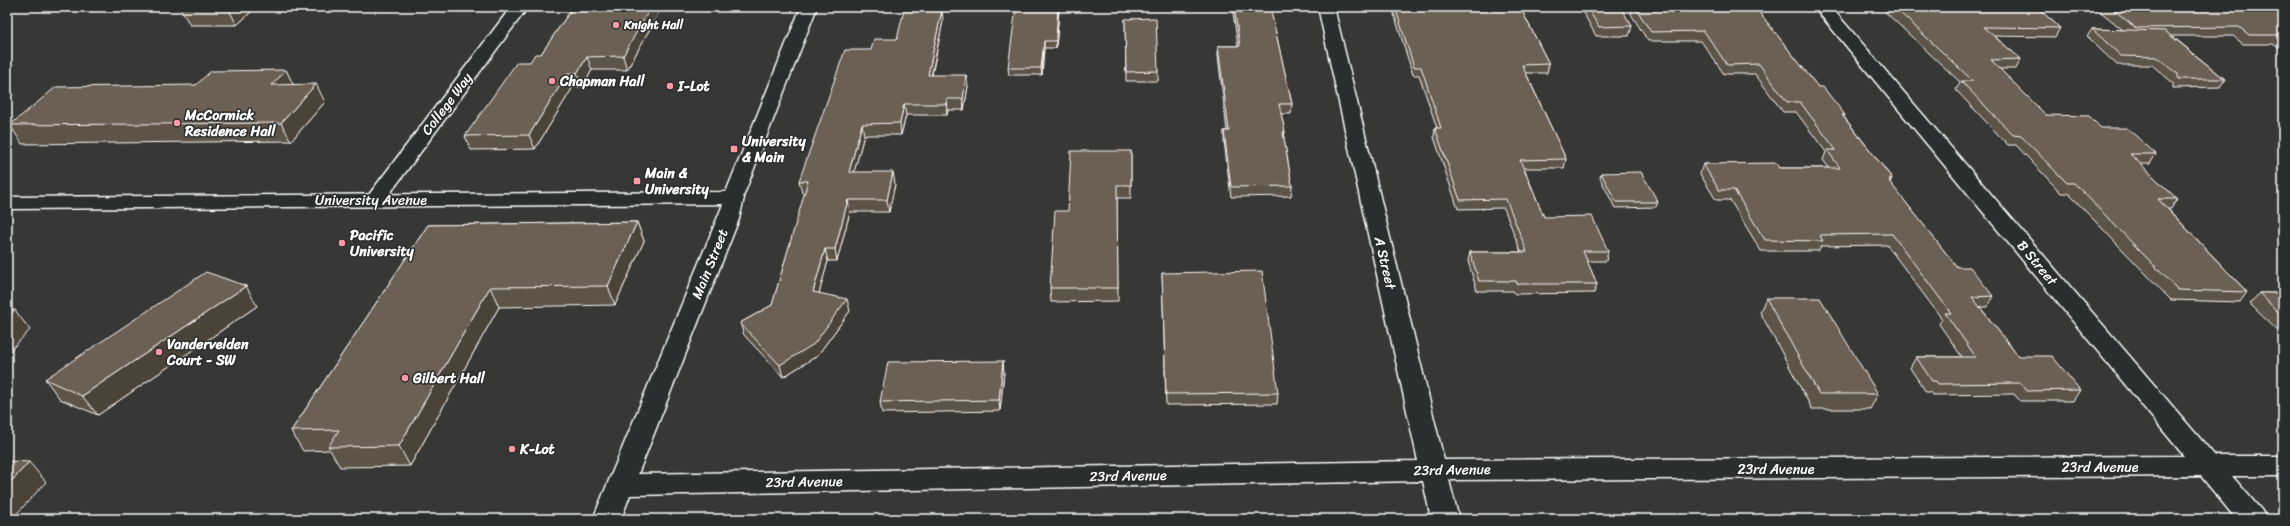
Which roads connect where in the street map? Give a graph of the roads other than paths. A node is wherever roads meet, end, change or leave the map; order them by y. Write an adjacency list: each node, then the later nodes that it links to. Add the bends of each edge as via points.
1 (520, 7): 6 (street, College Way)
2 (809, 7): 5 (street, Main Street)
3 (1326, 7): 10 (street, A Street)
4 (1822, 7): 9 (street, B Street)
5 (734, 198): 6 (street, University Avenue); 11 (street, Main Street, via 722,234)
6 (375, 200): 7 (street, University Avenue)
7 (7, 203)
8 (2283, 466): 9 (street, 23rd Avenue)
9 (2208, 467): 10 (street, 23rd Avenue); 14 (street, B Street)
10 (1434, 470): 11 (street, 23rd Avenue); 13 (street, A Street)
11 (621, 485): 12 (street, Main Street)
12 (607, 519)
13 (1445, 519)
14 (2252, 519)

